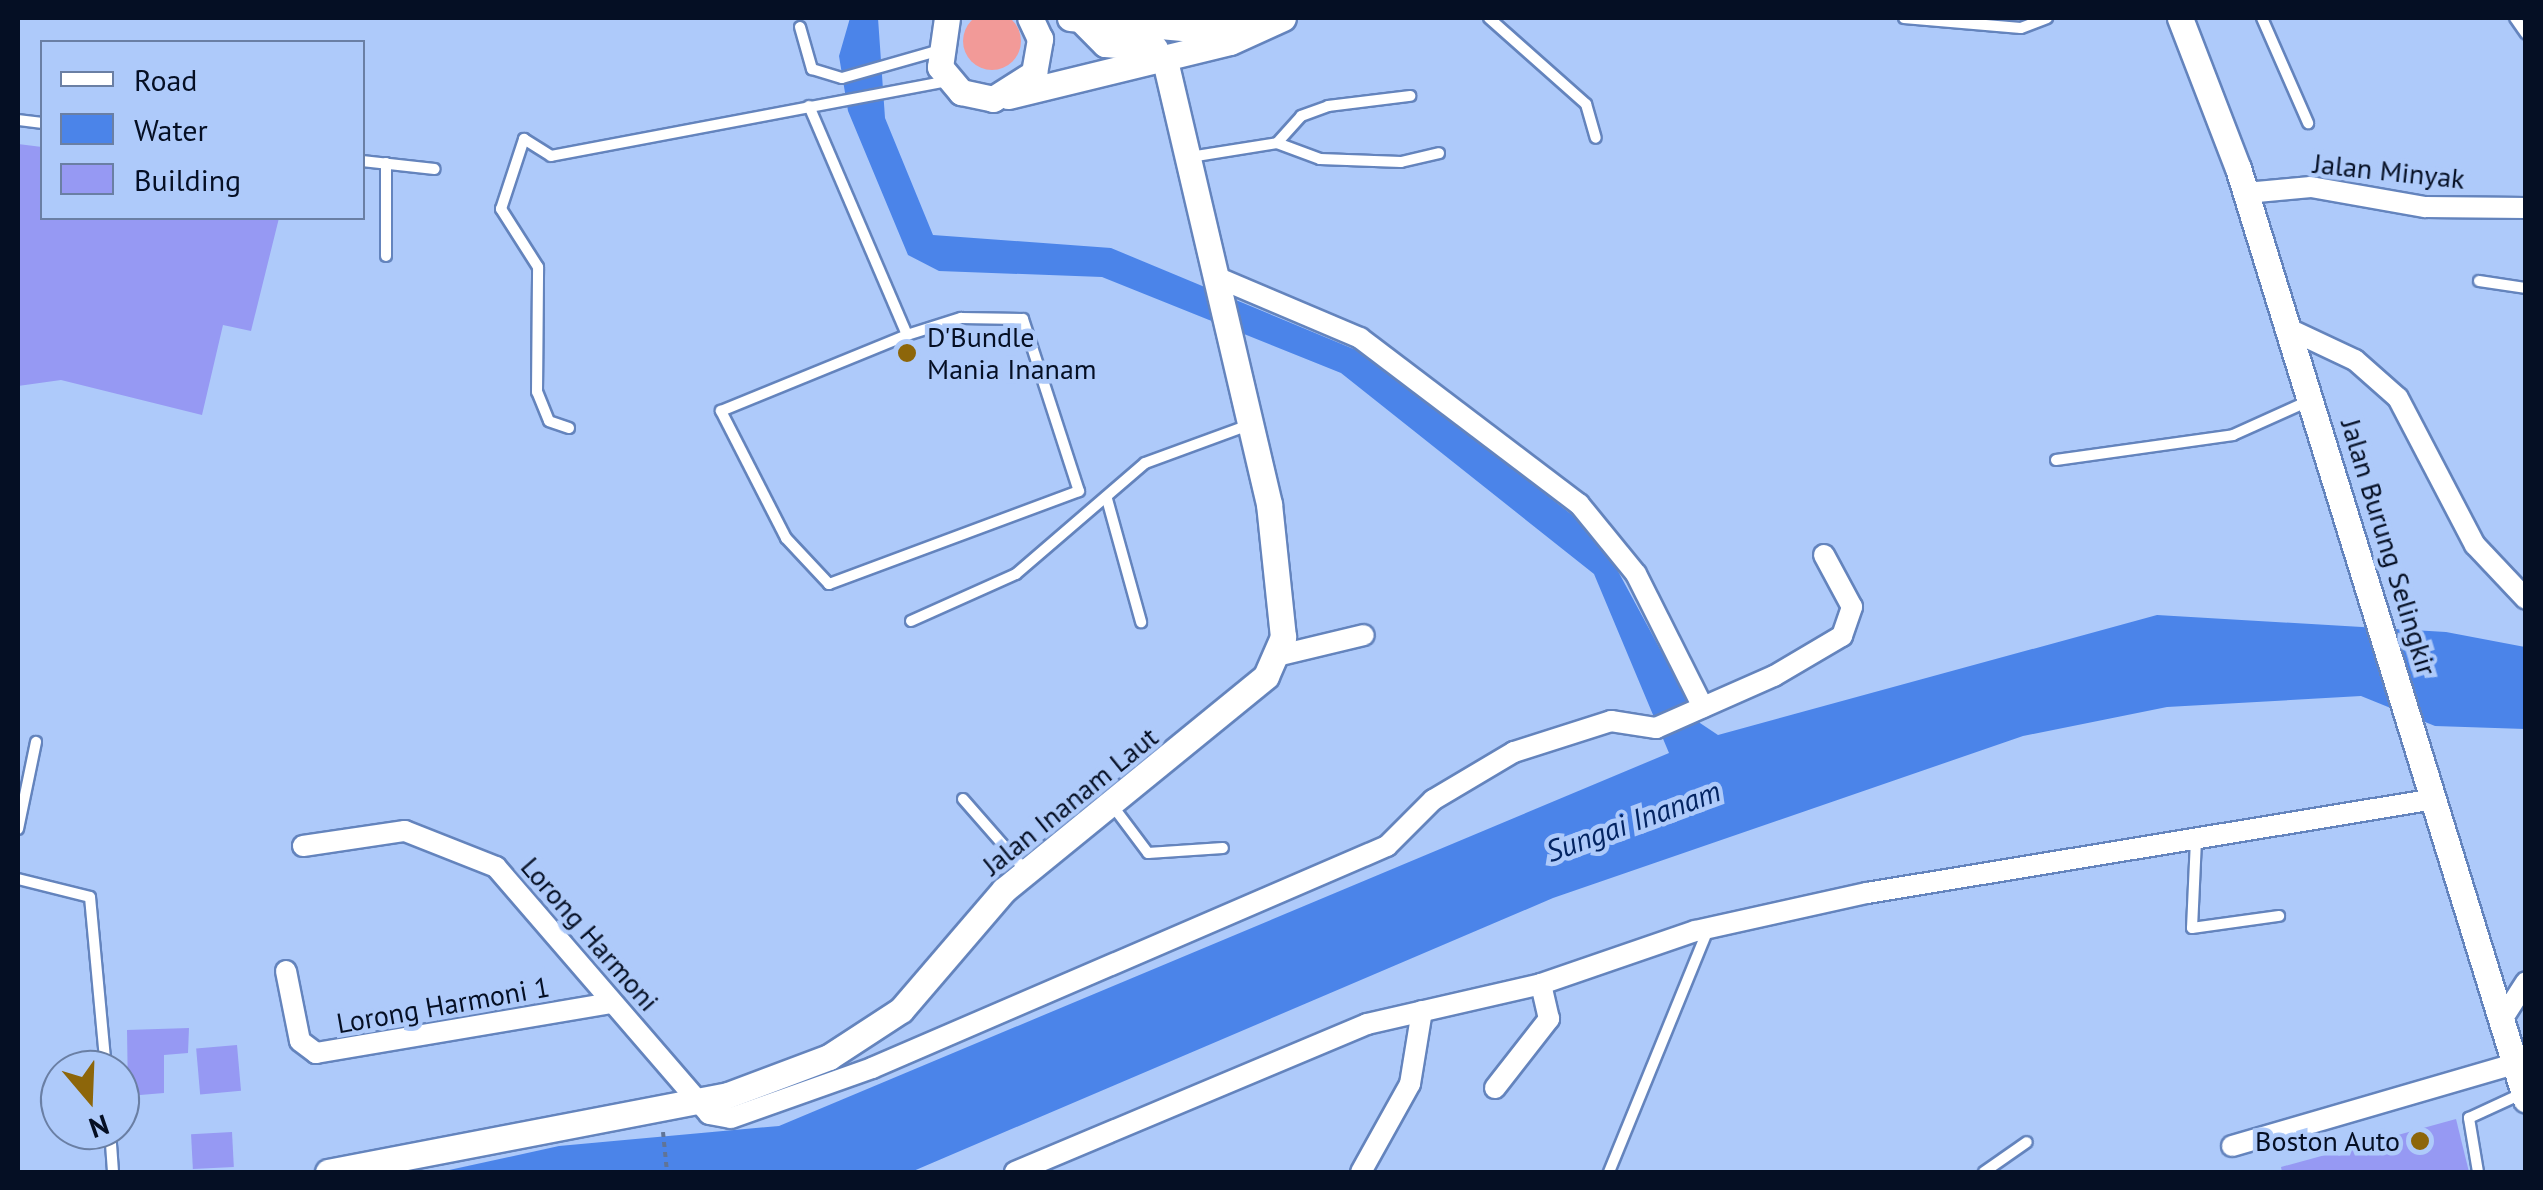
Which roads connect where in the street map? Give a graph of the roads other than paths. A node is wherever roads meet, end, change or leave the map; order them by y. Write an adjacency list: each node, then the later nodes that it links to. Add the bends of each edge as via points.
1 (1030, 18): 17 (street, via 1040,56)
2 (1076, 18): 11 (street); 15 (street, via 1105,44 1154,47)
3 (1260, 18): 11 (street, via 1194,29)
4 (1283, 18): 15 (street)
5 (1489, 18): 21 (lane, via 1586,104)
6 (1904, 18): 7 (lane, via 2021,28)
7 (2047, 18)
8 (2180, 18): 28 (street, Jalan Burung Selingkir)
9 (2262, 18): 20 (lane)
10 (2515, 18): 14 (lane)
11 (1112, 20)
12 (800, 27): 13 (lane, via 812,69 842,78 885,70)
13 (942, 28): 16 (street)
14 (2526, 34)
15 (1164, 57): 17 (street); 24 (street)
16 (949, 81): 17 (street, via 976,98); 19 (lane)
17 (1008, 96)
18 (1410, 96): 22 (lane, via 1328,106 1301,116)
19 (809, 106): 35 (lane); 38 (lane, via 552,156 524,139 501,209 538,267 537,392 549,421)
20 (2308, 123)
21 (1596, 138)
22 (1277, 143): 23 (lane, via 1320,159 1401,162); 24 (lane)
23 (1440, 153)
24 (1190, 157): 31 (street)
25 (365, 161): 26 (lane)
26 (386, 163): 27 (lane); 30 (lane)
27 (435, 169)
28 (2246, 193): 29 (street, Jalan Minyak, via 2312,187 2426,207); 34 (street, Jalan Burung Selingkir)
29 (2526, 208)
30 (386, 256)
31 (1221, 279): 37 (street); 47 (street, via 1360,338 1579,504 1636,574)
32 (2478, 282): 33 (lane)
33 (2526, 288)
34 (2289, 329): 36 (street, Jalan Burung Selingkir); 42 (street, via 2355,360 2398,398 2474,545)
35 (906, 335): 35 (lane, via 960,318 1023,320 1080,490 828,584 786,538 721,411)
36 (2312, 400): 39 (lane, via 2233,435); 50 (street, Jalan Burung Selingkir)
37 (1254, 423): 40 (lane, via 1145,463); 46 (street, via 1278,564)
38 (568, 428)
39 (2056, 460)
40 (1107, 500): 43 (lane, via 1016,574); 44 (lane)
41 (1824, 555): 47 (street, via 1852,607 1842,636)
42 (2526, 599)
43 (911, 621)
44 (1140, 622)
45 (1364, 635): 46 (street)
46 (1280, 655): 51 (street, Jalan Inanam Laut, via 1251,694)
47 (1703, 708): 70 (street, via 1656,728 1611,721 1514,752 1433,800 1387,846 767,1110 710,1114)
48 (36, 742): 52 (lane)
49 (963, 799): 56 (lane)
50 (2435, 799): 53 (street); 65 (street, Jalan Burung Selingkir)
51 (1112, 804): 55 (lane, via 1148,852); 56 (street, Jalan Inanam Laut)
52 (18, 829)
53 (2196, 840): 58 (lane, via 2192,928); 59 (street)
54 (303, 846): 63 (street, Lorong Harmoni, via 406,831 474,854 523,890)
55 (1223, 848)
56 (1028, 872): 70 (street, Jalan Inanam Laut, via 901,1010 864,1038 778,1080)
57 (18, 879): 66 (lane, via 90,897)
58 (2279, 916)
59 (1708, 928): 62 (street); 76 (lane)
60 (286, 971): 63 (street, Lorong Harmoni 1, via 300,1042 316,1053)
61 (2526, 982): 65 (street)
62 (1540, 984): 64 (street); 68 (street, via 1548,1019)
63 (612, 1003): 70 (street, Lorong Harmoni)
64 (1422, 1011): 74 (street, via 1272,1060); 75 (street, via 1410,1084)
65 (2502, 1021): 67 (street, Jalan Burung Selingkir)
66 (104, 1050)
67 (2514, 1064): 69 (street, Jalan Burung Selingkir); 72 (street)
68 (1495, 1088)
69 (2524, 1097): 78 (lane, via 2469,1118)
70 (695, 1098): 73 (street, Jalan Inanam Laut)
71 (2027, 1142): 77 (lane)
72 (2232, 1146)
73 (328, 1172)
74 (1015, 1172)
75 (1361, 1172)
76 (1609, 1172)
77 (1984, 1172)
78 (2478, 1172)

